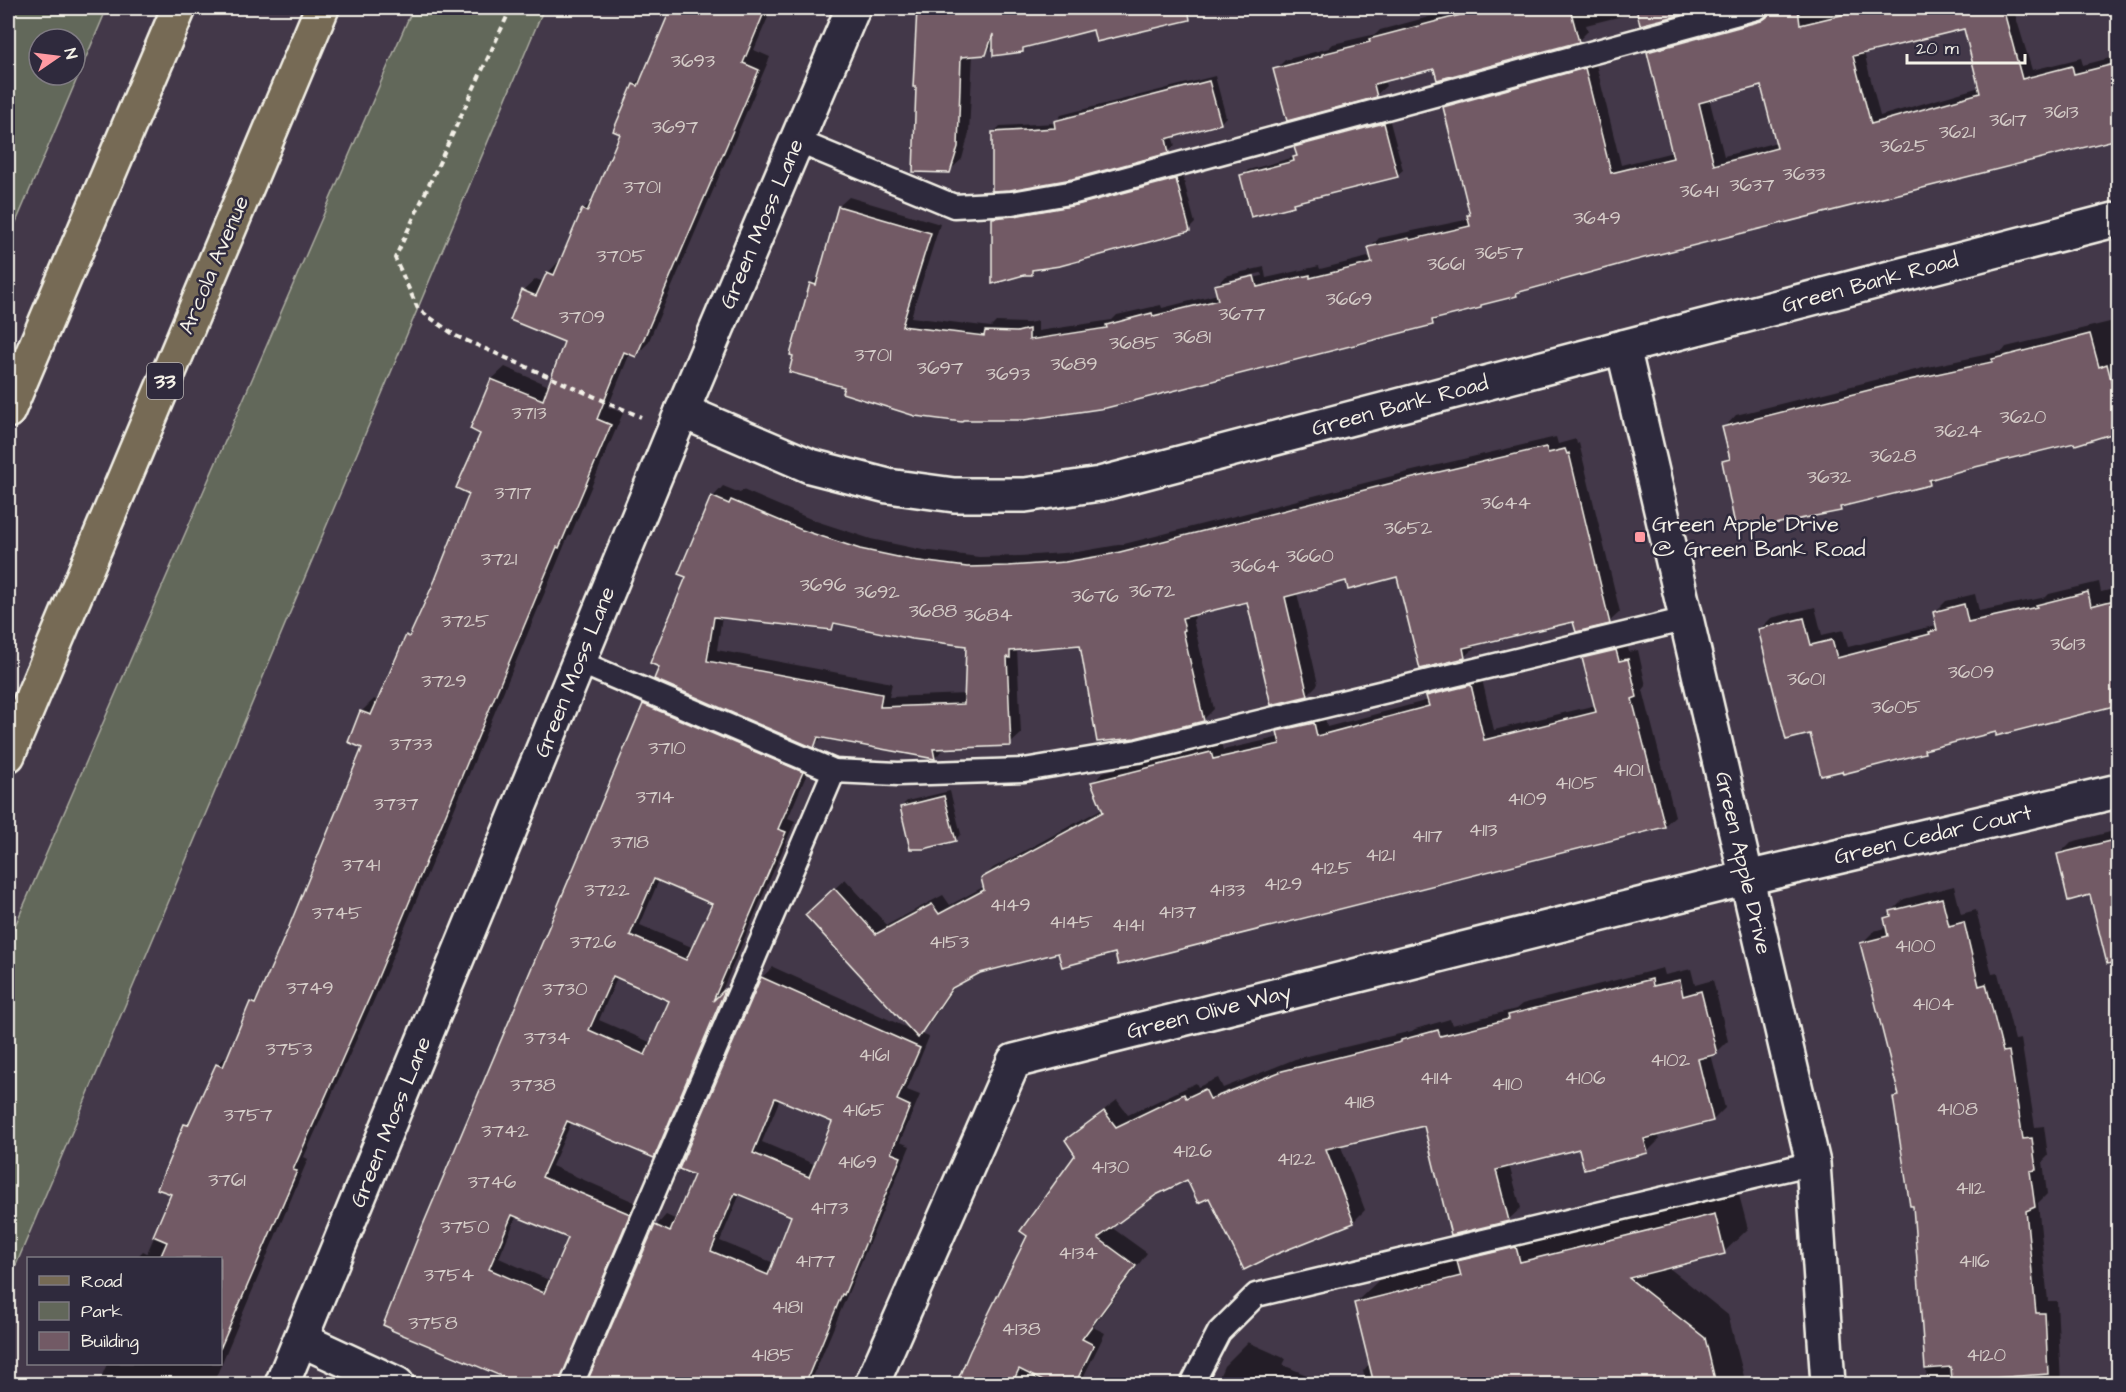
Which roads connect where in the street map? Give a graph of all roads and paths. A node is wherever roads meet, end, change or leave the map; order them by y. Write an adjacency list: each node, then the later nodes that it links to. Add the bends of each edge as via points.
1 (179, 8): 9 (main road)
2 (322, 8): 13 (main road, Arcola Avenue / 33)
3 (511, 8): 10 (path, via 394,258 418,309 456,336)
4 (854, 8): 6 (street, Green Moss Lane)
5 (1757, 8): 6 (lane, via 1076,192 1012,203 954,206)
6 (797, 141): 10 (street, Green Moss Lane)
7 (2118, 219): 8 (street, Green Bank Road)
8 (1623, 347): 10 (street, Green Bank Road, via 1100,484 1025,495 954,495 888,486 810,466); 11 (street, Green Apple Drive)
9 (8, 411)
10 (678, 421): 12 (street, Green Moss Lane)
11 (1687, 619): 14 (lane, via 1138,751 1024,770 898,774); 16 (street, Green Apple Drive)
12 (579, 662): 14 (lane); 18 (street, Green Moss Lane)
13 (8, 755)
14 (834, 771): 21 (lane)
15 (2118, 791): 16 (street, Green Cedar Court)
16 (1747, 878): 17 (street, Green Apple Drive); 22 (street, Green Olive Way, via 1014,1061)
17 (1813, 1163): 23 (lane, via 1256,1295 1219,1332); 24 (street, Green Apple Drive)
18 (302, 1340): 19 (street, Green Moss Lane); 20 (street)
19 (282, 1384)
20 (397, 1384)
21 (572, 1384)
22 (872, 1384)
23 (1192, 1384)
24 (1828, 1384)

